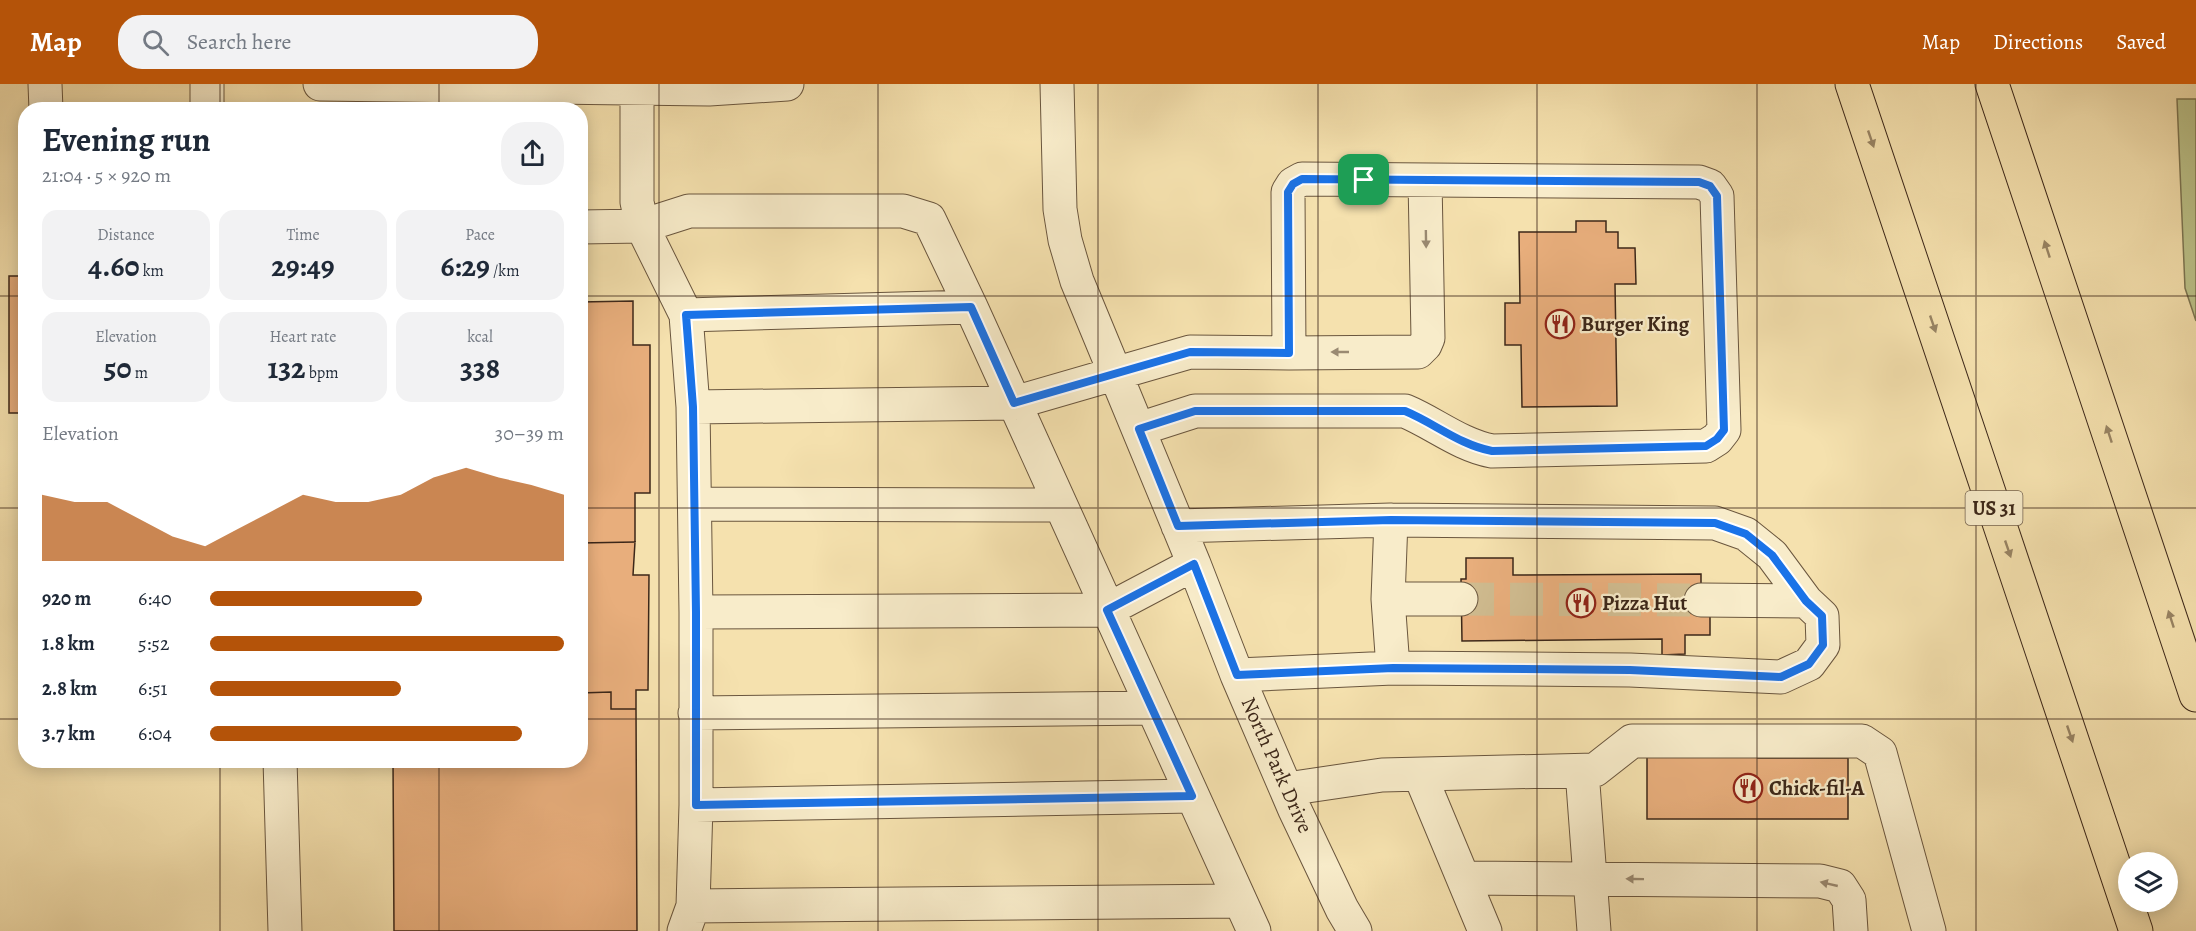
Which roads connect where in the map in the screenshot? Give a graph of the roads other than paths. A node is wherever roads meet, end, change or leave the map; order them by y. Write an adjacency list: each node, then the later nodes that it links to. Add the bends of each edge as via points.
1 (45, 84): 10 (street)
2 (207, 84): 11 (street)
3 (320, 84): 9 (street)
4 (787, 84): 8 (street)
5 (1058, 84): 18 (street, North Park Drive, via 1060,209 1065,240 1077,281)
6 (1852, 84): 55 (highway, US 31, one-way to 55)
7 (1992, 84): 35 (highway, one-way to 7)
8 (709, 86): 9 (street)
9 (637, 88): 13 (street, via 637,202)
10 (46, 102)
11 (207, 102)
12 (1425, 180): 17 (street, via 1302,179 1293,184 1288,192); 17 (street, one-way to 17, via 1425,345 1418,352); 21 (street, via 1699,182 1710,186 1717,196 1724,430 1717,439 1706,446 1492,451 1475,448 1405,411 1195,411)
13 (642, 226): 14 (street); 15 (street, via 689,211 903,211 929,219); 16 (street)
14 (588, 227)
15 (971, 307): 16 (street); 19 (street)
16 (686, 315): 20 (street)
17 (1289, 353): 18 (street, via 1190,352)
18 (1115, 372): 19 (street); 21 (street, North Park Drive)
19 (1014, 403): 20 (street); 23 (street)
20 (693, 407): 22 (street)
21 (1139, 429): 25 (street, North Park Drive)
22 (695, 504): 23 (street); 32 (street)
23 (1060, 505): 31 (street)
24 (1391, 520): 25 (street); 27 (street); 30 (street, via 1715,523 1746,534 1772,555)
25 (1178, 526): 26 (street, North Park Drive)
26 (1194, 564): 31 (street); 34 (street, North Park Drive)
27 (1388, 599): 28 (street); 33 (street)
28 (1461, 599)
29 (1701, 600): 30 (street)
30 (1806, 601): 33 (street, via 1822,616 1823,645 1809,664 1781,677 1630,670)
31 (1107, 610): 32 (street); 36 (street)
32 (696, 612): 37 (street)
33 (1393, 668): 34 (street)
34 (1237, 675): 41 (street, North Park Drive)
35 (2196, 695)
36 (1152, 708): 37 (street); 42 (street)
37 (695, 713): 43 (street)
38 (280, 768): 48 (street)
39 (1582, 771): 40 (street); 45 (street); 54 (street, via 1595,770 1632,741 1862,741 1880,753)
40 (1420, 775): 41 (street, via 1382,775); 44 (street)
41 (1287, 789): 50 (street, North Park Drive)
42 (1192, 796): 43 (street); 46 (street)
43 (696, 805): 47 (street)
44 (1463, 878): 45 (street); 51 (street)
45 (1590, 878): 52 (street); 53 (street, one-way to 45, via 1849,900 1840,886 1820,881)
46 (1240, 901): 47 (street); 49 (street)
47 (688, 918)
48 (285, 931)
49 (1254, 931)
50 (1355, 931)
51 (1485, 931)
52 (1594, 931)
53 (1851, 931)
54 (1929, 931)
55 (2136, 931)

